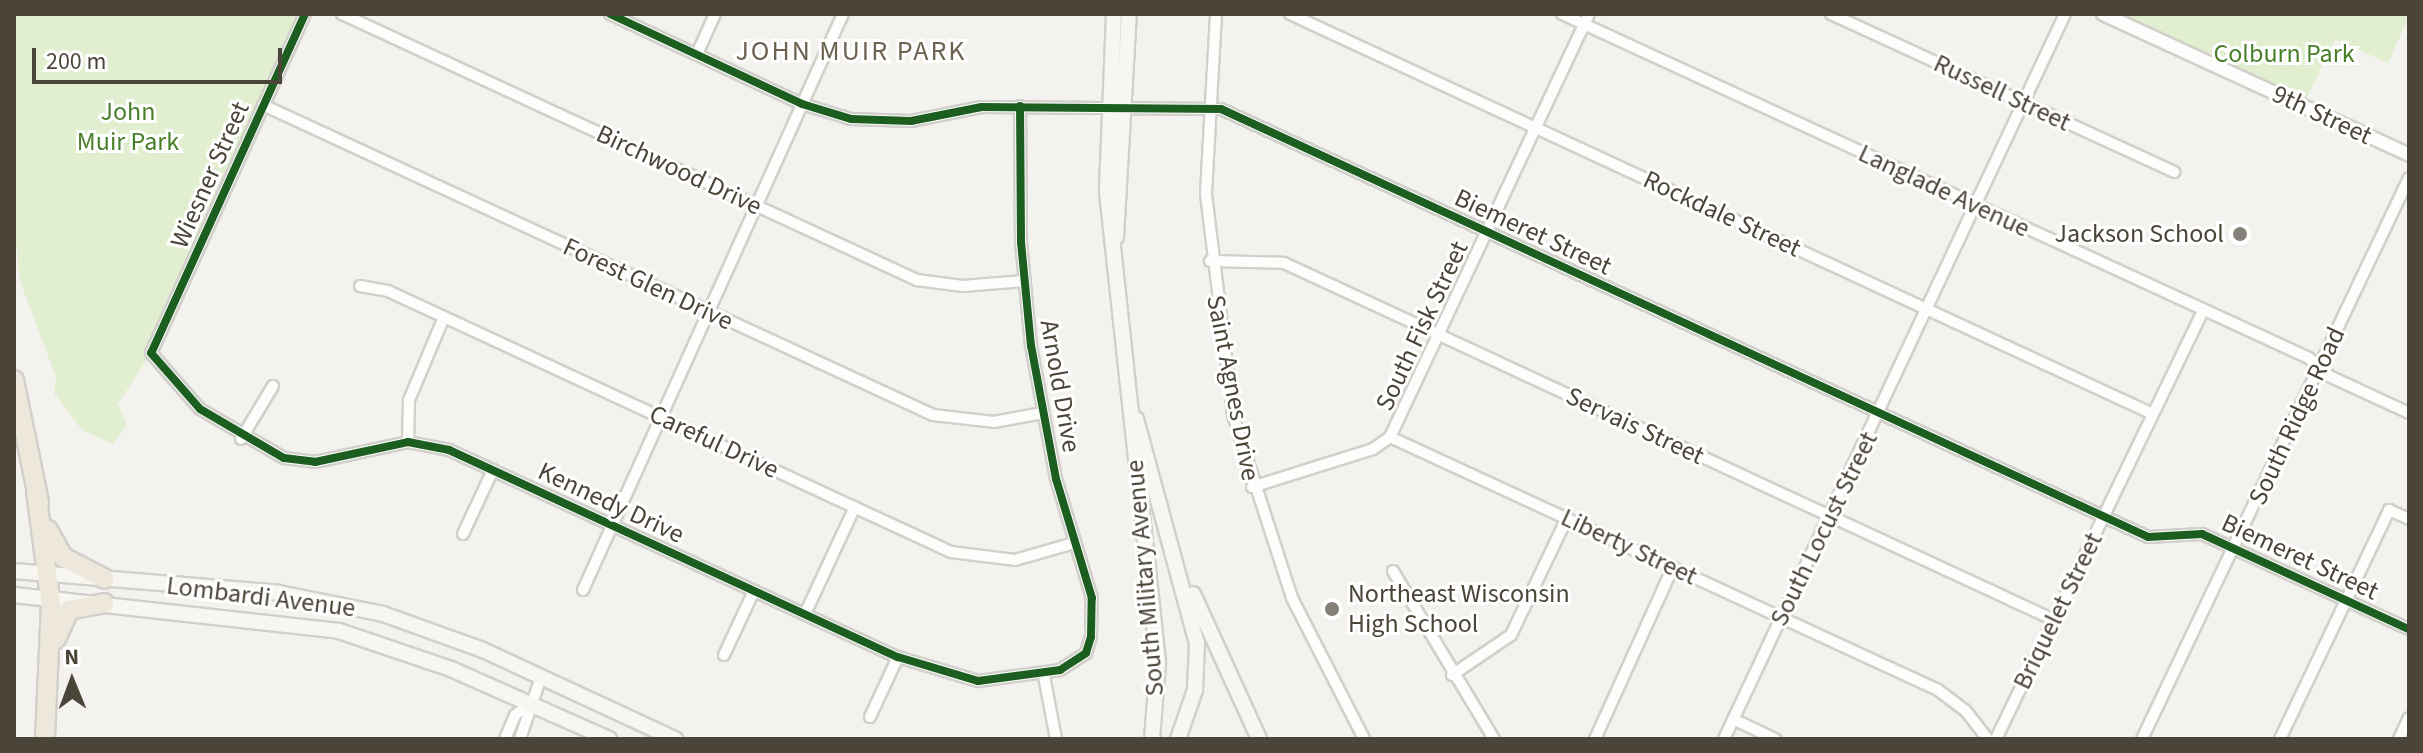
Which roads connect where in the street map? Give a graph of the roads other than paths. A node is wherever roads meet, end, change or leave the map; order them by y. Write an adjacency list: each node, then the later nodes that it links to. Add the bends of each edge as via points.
1 (305, 14): 18 (street, Wiesner Street)
2 (342, 14): 26 (street, Birchwood Drive)
3 (610, 14): 15 (street, Biemeret Street)
4 (715, 14): 15 (street)
5 (843, 14): 17 (street)
6 (1114, 14): 20 (main road, South Military Avenue)
7 (1129, 14): 20 (main road, South Military Avenue)
8 (1216, 14): 21 (street, Saint Agnes Drive)
9 (1290, 14): 22 (street, Rockdale Street)
10 (1562, 14): 14 (street, Langlade Avenue)
11 (1831, 14): 16 (street, Russell Street)
12 (2065, 14): 16 (street, South Locust Street)
13 (2103, 14): 23 (street, 9th Street)
14 (1587, 19): 22 (street, South Fisk Street); 27 (street, Langlade Avenue)
15 (697, 54): 17 (street, Biemeret Street)
16 (2023, 103): 24 (street, Russell Street); 27 (street, South Locust Street)
17 (802, 104): 19 (street, Biemeret Street, via 851,119 892,122); 26 (street)
18 (263, 105): 34 (street, Forest Glen Drive); 37 (street, Wiesner Street)
19 (1020, 106): 20 (street, Biemeret Street); 30 (street, Arnold Drive)
20 (1114, 106): 21 (street, Biemeret Street); 45 (main road, South Military Avenue, via 1114,244)
21 (1207, 109): 28 (street, Biemeret Street, via 1221,109); 29 (street, Saint Agnes Drive)
22 (1536, 128): 28 (street, South Fisk Street); 32 (street, Rockdale Street)
23 (2409, 155)
24 (2174, 172)
25 (2409, 178): 38 (street, South Ridge Road)
26 (757, 206): 30 (street, Birchwood Drive, via 917,280 963,286); 34 (street)
27 (1976, 206): 32 (street, South Locust Street); 33 (street, Langlade Avenue)
28 (1488, 233): 36 (street, South Fisk Street); 43 (street, Biemeret Street)
29 (1210, 261): 36 (street, Servais Street, via 1284,263); 51 (street, Saint Agnes Drive, via 1222,358)
30 (1024, 281): 41 (street, Arnold Drive)
31 (360, 286): 35 (street, Careful Drive, via 388,291)
32 (1929, 310): 43 (street, South Locust Street); 44 (street, Rockdale Street)
33 (2203, 311): 38 (street, Langlade Avenue); 44 (street, Briquelet Street)
34 (709, 312): 41 (street, Forest Glen Drive, via 933,415 994,422); 46 (street)
35 (444, 317): 46 (street, Careful Drive); 49 (street, via 409,400)
36 (1440, 336): 47 (street, South Fisk Street); 54 (street, Servais Street)
37 (151, 353): 48 (street, Kennedy Drive, via 200,409)
38 (2320, 368): 42 (street, Langlade Avenue); 61 (street, South Ridge Road)
39 (14, 380): 52 (highway)
40 (273, 386): 48 (street)
41 (1042, 413): 60 (street, Arnold Drive)
42 (2409, 413)
43 (1879, 414): 54 (street, South Locust Street); 55 (street, Biemeret Street)
44 (2153, 414): 55 (street, Briquelet Street)
45 (1135, 417): 65 (main road, South Military Avenue); 95 (main road, South Military Avenue, via 1159,670)
46 (661, 418): 53 (street, Careful Drive); 58 (street)
47 (1390, 437): 51 (street, via 1373,449); 56 (street, Liberty Street)
48 (241, 439): 49 (street, Kennedy Drive, via 284,458 315,462)
49 (408, 442): 50 (street, Kennedy Drive, via 449,450)
50 (493, 470): 58 (street, Kennedy Drive); 59 (street)
51 (1252, 487): 98 (street, Saint Agnes Drive, via 1292,598)
52 (36, 491): 66 (highway); 67 (highway, via 60,554)
53 (855, 507): 60 (street, Careful Drive, via 981,560 1015,560); 74 (street)
54 (1830, 516): 75 (street, South Locust Street); 76 (street, Servais Street)
55 (2103, 517): 61 (street, Biemeret Street, via 2148,537 2202,534); 76 (street, Briquelet Street)
56 (1567, 518): 62 (street, Liberty Street); 82 (street, via 1511,635)
57 (2409, 519): 72 (street, via 2389,510)
58 (612, 525): 68 (street); 69 (street, Kennedy Drive)
59 (463, 534)
60 (1074, 543): 80 (street, Arnold Drive, via 1092,598 1091,637)
61 (2234, 548): 72 (street, Biemeret Street); 105 (street, South Ridge Road)
62 (1673, 567): 75 (street, Liberty Street); 100 (street)
63 (14, 571): 66 (main road, Lombardi Avenue)
64 (1393, 571): 82 (street, via 1405,582)
65 (1180, 572): 96 (main road, South Military Avenue, via 1197,671); 97 (main road)
66 (48, 574): 67 (main road, Lombardi Avenue); 71 (highway)
67 (105, 579): 84 (main road, Lombardi Avenue, via 279,593 361,609 442,633)
68 (583, 590)
69 (754, 591): 74 (street, Kennedy Drive); 78 (street)
70 (14, 595): 71 (main road, Lombardi Avenue)
71 (51, 598): 73 (main road, Lombardi Avenue); 81 (highway)
72 (2346, 600): 77 (street, Biemeret Street); 106 (street)
73 (104, 603): 81 (highway, via 65,614); 85 (main road, Lombardi Avenue, via 339,631 434,662)
74 (805, 614): 79 (street, Kennedy Drive)
75 (1781, 617): 88 (street, South Locust Street); 103 (street, Liberty Street, via 1938,690 1965,710)
76 (2054, 620): 104 (street, Briquelet Street)
77 (2409, 629)
78 (724, 655)
79 (898, 657): 83 (street, Kennedy Drive, via 978,681); 86 (street)
80 (1077, 662): 83 (street, Kennedy Drive)
81 (51, 665): 89 (highway)
82 (1452, 675): 99 (street)
83 (1044, 676): 94 (street)
84 (541, 677): 85 (street); 93 (main road, Lombardi Avenue)
85 (530, 704): 90 (street, via 515,715); 91 (street); 92 (main road, Lombardi Avenue)
86 (870, 717)
87 (2409, 718): 107 (street)
88 (1733, 719): 101 (street, South Locust Street); 102 (street)
89 (45, 739)
90 (505, 739)
91 (520, 739)
92 (609, 739)
93 (675, 739)
94 (1056, 739)
95 (1152, 739)
96 (1178, 739)
97 (1259, 739)
98 (1364, 739)
99 (1494, 739)
100 (1595, 739)
101 (1724, 739)
102 (1775, 739)
103 (1988, 739)
104 (1996, 739)
105 (2142, 739)
106 (2280, 739)
107 (2399, 739)

